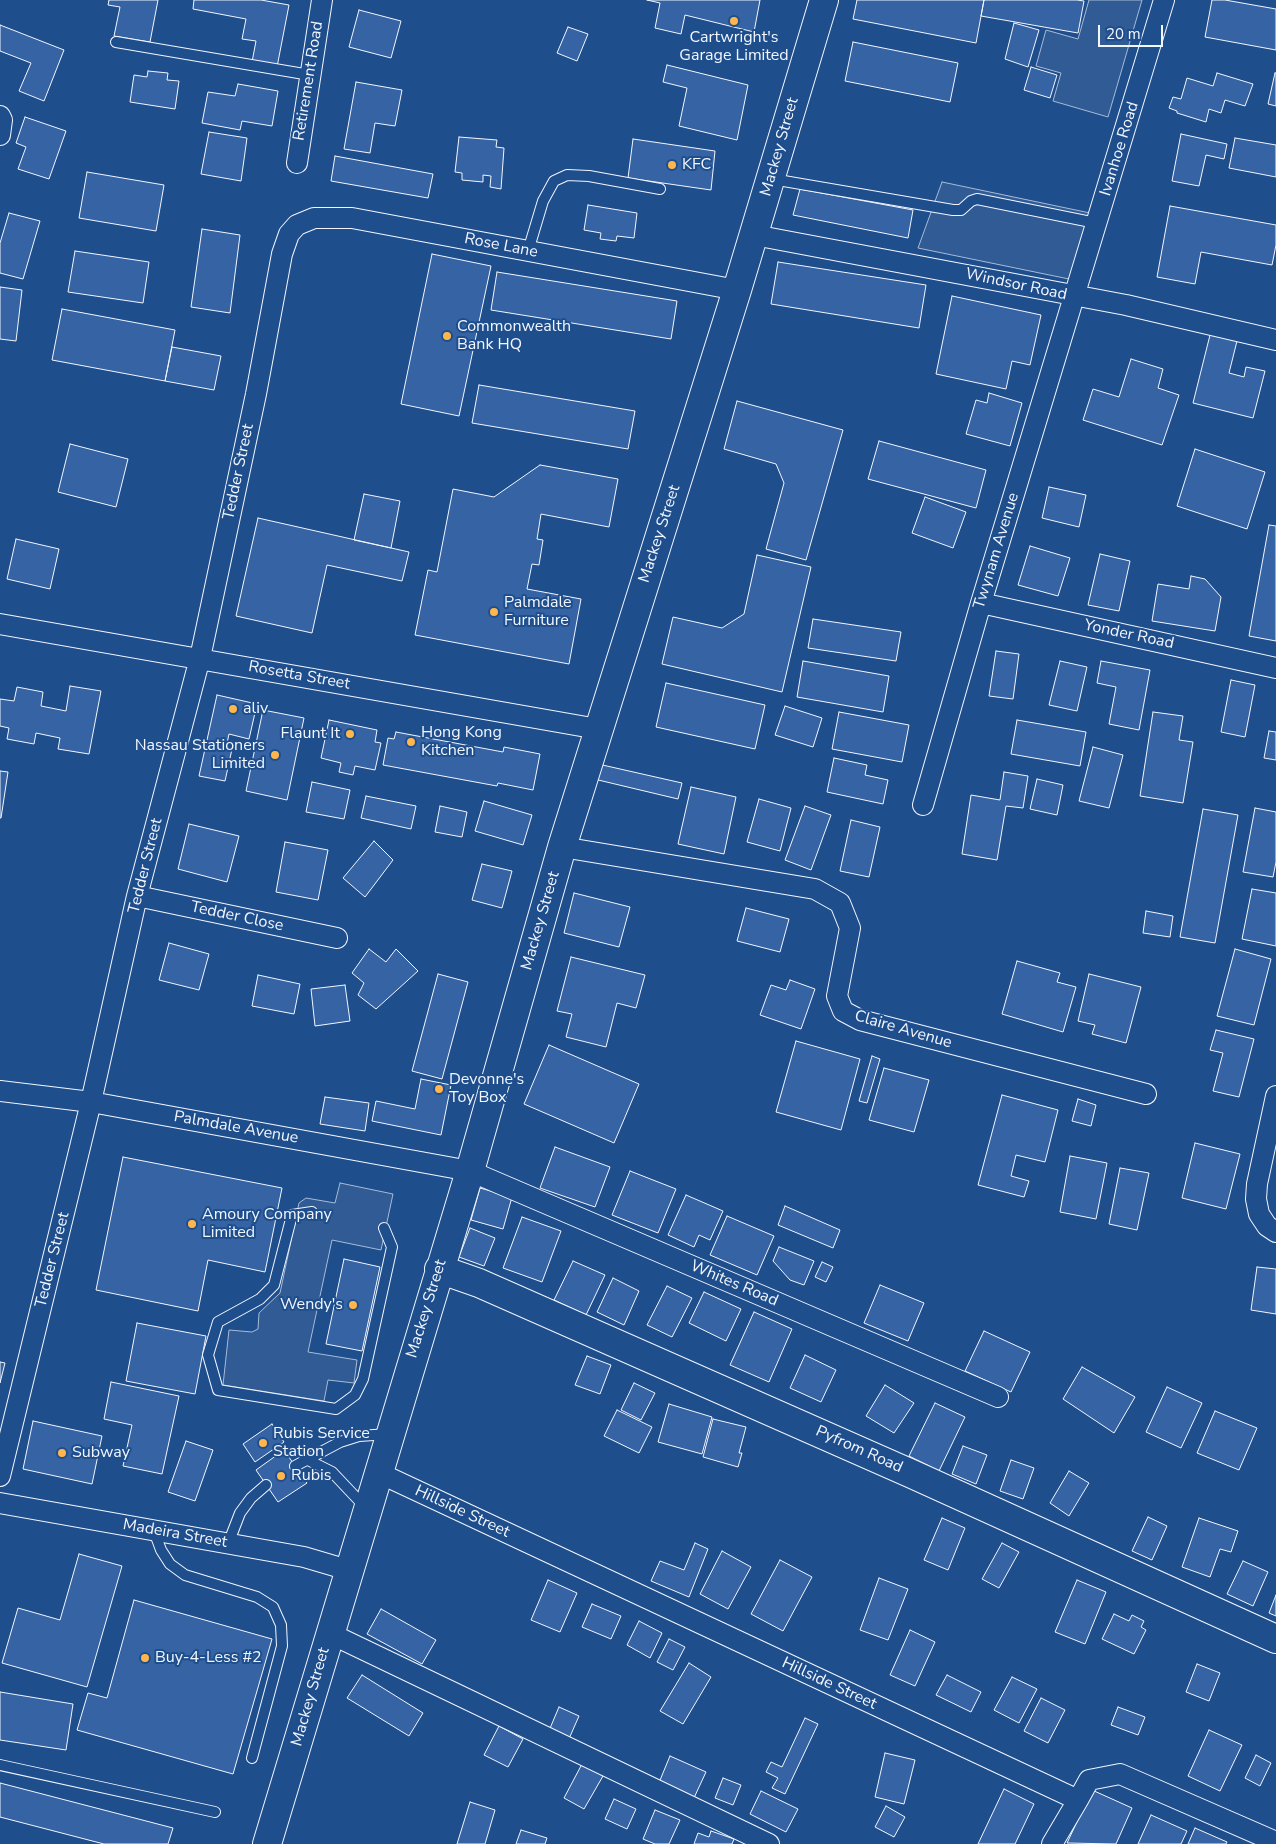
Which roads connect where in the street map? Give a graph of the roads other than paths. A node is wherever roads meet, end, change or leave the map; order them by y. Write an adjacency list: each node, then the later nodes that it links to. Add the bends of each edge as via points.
1 (322, 0): 5 (street, Retirement Road)
2 (824, 0): 9 (main road, Mackey Street)
3 (1164, 0): 11 (street, Ivanhoe Road)
4 (116, 42): 5 (lane)
5 (310, 75): 8 (street, Retirement Road)
6 (0, 116): 7 (street)
7 (0, 135)
8 (297, 163)
9 (771, 178): 11 (lane, via 953,210 961,210 977,199); 12 (main road, Mackey Street)
10 (660, 189): 13 (lane, via 567,174 554,181 543,202)
11 (1096, 223): 16 (street, Ivanhoe Road)
12 (754, 235): 15 (main road, Mackey Street); 16 (street, Windsor Road)
13 (528, 251): 14 (street, Rose Lane, via 352,218 314,218 298,225 289,234); 15 (street, Rose Lane)
14 (282, 254): 20 (street, Tedder Street)
15 (737, 290): 22 (main road, Mackey Street)
16 (1074, 297): 17 (street, Windsor Road); 18 (street, Twynam Avenue)
17 (1276, 340)
18 (981, 603): 21 (street, Yonder Road); 23 (street, Twynam Avenue)
19 (0, 624): 20 (street, Rosetta Street)
20 (200, 658): 22 (street, Rosetta Street); 25 (street, Tedder Street)
21 (1276, 668)
22 (598, 729): 24 (main road, Mackey Street)
23 (923, 805)
24 (562, 847): 28 (street, Claire Avenue, via 815,889 840,903 850,928 837,996 843,1011 860,1020); 31 (main road, Mackey Street)
25 (137, 896): 26 (street, Tedder Close); 30 (street, Tedder Street)
26 (337, 938)
27 (0, 1090): 30 (street, Palmdale Avenue)
28 (1146, 1094)
29 (1276, 1096): 34 (street, via 1256,1184 1256,1199 1259,1214)
30 (91, 1102): 31 (street, Palmdale Avenue); 41 (street, Tedder Street)
31 (470, 1171): 35 (main road, Mackey Street); 36 (street, Whites Road)
32 (312, 1212): 33 (lane, via 292,1215 274,1285 260,1299 218,1322 208,1355 218,1390 336,1409 355,1395 363,1379 392,1247)
33 (384, 1228)
34 (1276, 1232)
35 (439, 1269): 37 (main road, Mackey Street); 49 (main road, Pyfrom Road, via 479,1283 912,1474)
36 (998, 1397)
37 (389, 1434): 38 (lane, via 358,1436); 40 (main road, Mackey Street)
38 (308, 1460): 39 (lane); 44 (lane, via 332,1472)
39 (296, 1466)
40 (378, 1472): 44 (main road, Mackey Street); 52 (street, Hillside Street)
41 (0, 1476)
42 (266, 1485): 46 (lane, via 240,1513)
43 (0, 1503): 45 (street, Madeira Street)
44 (367, 1508): 47 (main road, Mackey Street)
45 (154, 1531): 46 (street, Madeira Street); 50 (lane, via 170,1564 185,1575 257,1597 273,1607 282,1625 282,1646)
46 (228, 1544): 47 (street, Madeira Street)
47 (348, 1570): 48 (main road, Mackey Street)
48 (330, 1633): 55 (main road, Mackey Street); 56 (street)
49 (1276, 1639)
50 (252, 1758)
51 (0, 1765): 53 (lane)
52 (1078, 1800): 54 (street, via 1089,1780 1120,1774); 57 (street)
53 (215, 1812)
54 (1276, 1842)
55 (267, 1844)
56 (769, 1844)
57 (1052, 1844)

